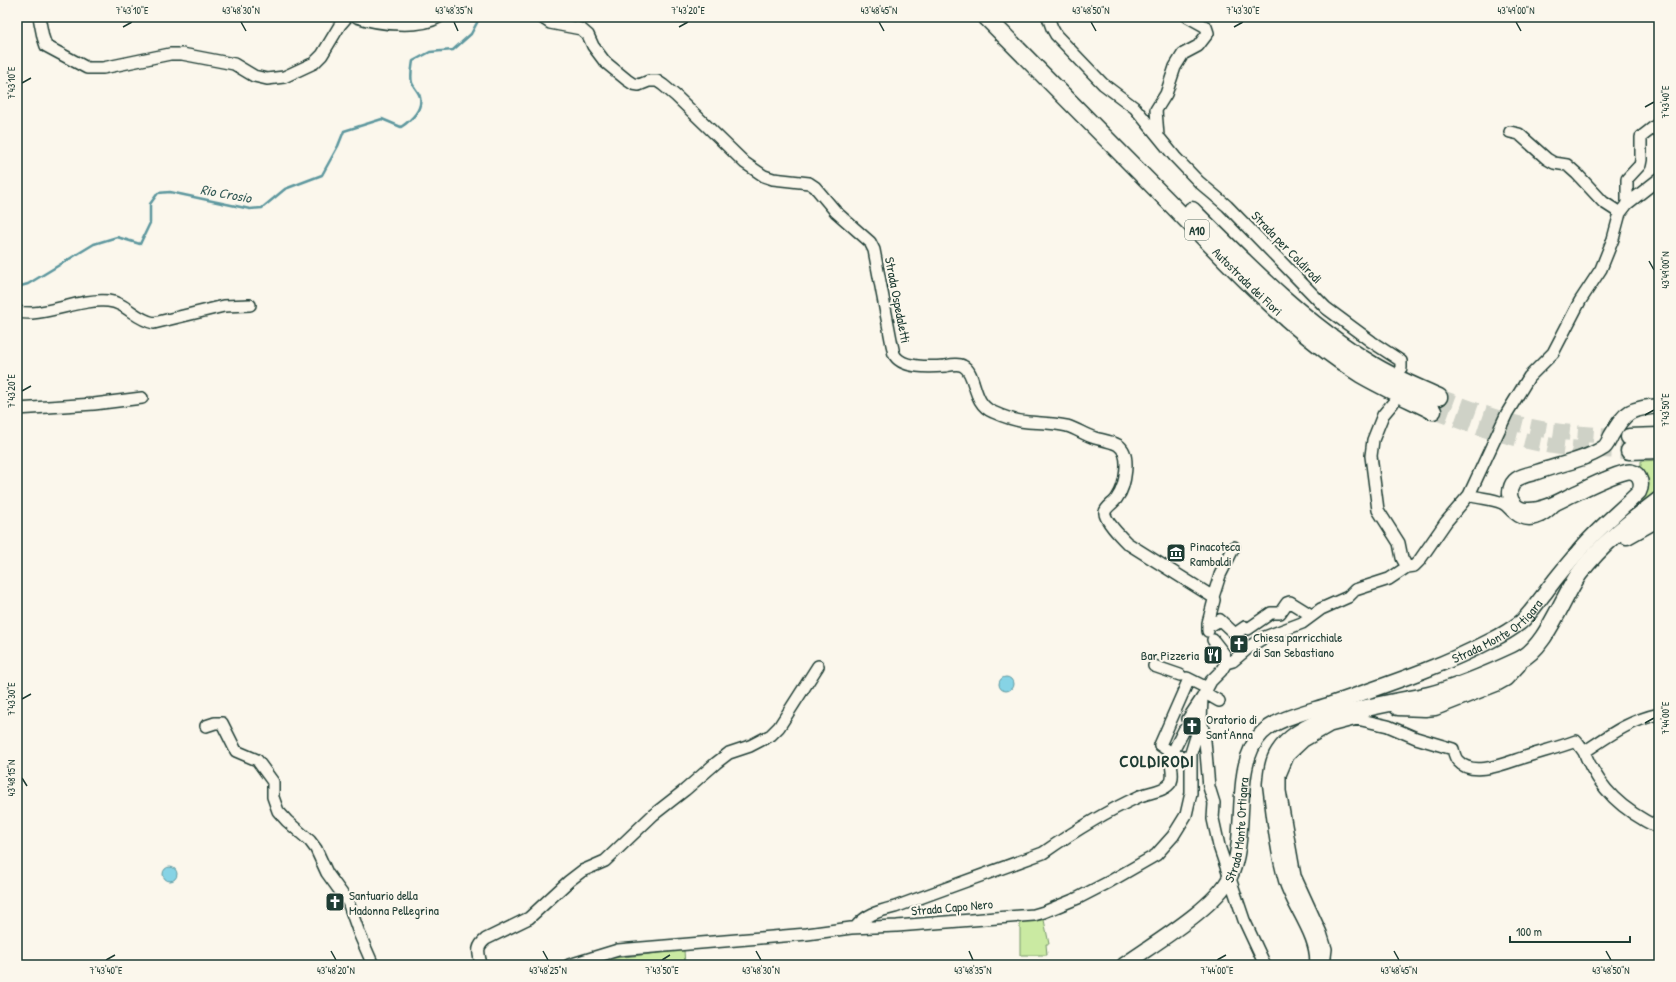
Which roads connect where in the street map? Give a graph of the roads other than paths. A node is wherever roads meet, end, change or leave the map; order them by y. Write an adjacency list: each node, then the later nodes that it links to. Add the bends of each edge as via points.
1 (39, 17): 2 (street, via 46,46 87,68 103,68 170,54 182,54 234,64 254,76 267,79 284,77 314,63)
2 (347, 17)
3 (357, 17): 9 (street, via 390,24 423,23)
4 (541, 17): 33 (street, Strada Ospedaletti, via 550,23 581,29 588,35 605,62 626,80 639,85 657,81 663,85 756,172 773,179 809,183 815,187 836,212 870,242 874,250 894,355 900,360 917,366 959,364 968,371 983,406 992,412 1019,421 1066,426 1122,448 1126,471 1117,499 1106,509 1106,517 1127,543)
5 (986, 17): 6 (highway, Autostrada dei Fiori / A10, via 1239,273 1288,319 1360,373 1405,398 1436,404 1358,356 1283,298)
6 (1001, 17)
7 (1048, 17): 12 (street, Strada per Coldirodi, via 1056,35 1103,84 1135,108)
8 (1188, 17): 12 (street, via 1206,27 1208,34 1198,46 1183,54 1175,67 1166,94 1156,110)
9 (435, 18)
10 (1659, 123): 14 (street, via 1641,137 1640,165 1627,179)
11 (1510, 132): 14 (street, via 1519,134 1547,159 1567,165 1603,202)
12 (1158, 137): 17 (street, Strada per Coldirodi, via 1199,182 1227,206 1326,308 1401,361)
13 (1659, 179): 14 (street)
14 (1623, 208): 24 (street, via 1601,269 1580,301 1552,353 1529,377 1507,413)
15 (250, 305): 16 (street, via 224,306 154,323 144,321 118,302 107,301 86,302 33,313)
16 (17, 312)
17 (1402, 368)
18 (142, 398): 21 (street)
19 (1393, 403): 32 (street, via 1383,415 1373,440 1371,456 1378,510 1399,543)
20 (1659, 406): 26 (main road, Strada Monte Ortigara, via 1638,408 1629,412 1604,448 1523,476 1511,487 1511,498 1522,510)
21 (17, 409)
22 (1659, 436): 23 (highway, via 1629,444)
23 (1659, 450)
24 (1469, 495): 26 (street, via 1498,501 1519,517 1527,519 1544,516); 32 (street, via 1414,566)
25 (1659, 500): 29 (highway)
26 (1558, 502): 43 (main road, Strada Monte Ortigara, via 1626,472 1634,473 1642,484 1639,492 1578,551 1521,622 1491,641 1457,656)
27 (1659, 507): 29 (highway)
28 (1659, 518): 31 (highway, via 1639,528)
29 (1630, 522): 31 (highway)
30 (1234, 547): 33 (street, via 1220,575)
31 (1589, 562): 60 (highway, via 1540,641 1521,659 1512,672 1496,683 1435,707 1376,706 1346,713 1301,731 1279,752 1271,784 1284,870 1293,896 1314,938 1318,950)
32 (1407, 567): 34 (street, via 1388,579 1355,590)
33 (1213, 598): 35 (street)
34 (1311, 615): 35 (street, via 1290,602 1280,612 1271,614 1248,629 1245,627 1235,634 1220,620); 36 (street, via 1302,623 1265,637 1233,661)
35 (1210, 633): 36 (street, via 1224,654)
36 (1226, 663): 40 (street)
37 (818, 666): 56 (street, via 779,727 771,735 729,754 716,763 653,815 610,857 582,871 529,918 486,939 478,949)
38 (1154, 666): 39 (street)
39 (1185, 678): 40 (street); 50 (street, via 1160,745)
40 (1205, 693): 41 (street); 45 (street); 46 (street, Strada Capo Nero)
41 (1219, 701)
42 (1345, 703): 43 (street)
43 (1330, 705): 53 (main road, Strada Monte Ortigara, via 1270,726 1254,742 1243,776 1238,856)
44 (1659, 714): 49 (street, via 1628,724)
45 (1188, 719)
46 (1201, 721): 51 (street, Strada Capo Nero, via 1190,753); 53 (street, via 1209,787 1214,803 1213,819 1223,861)
47 (206, 726): 55 (street, via 222,723 236,751 257,760 273,782 273,797 278,812 316,849 327,873 348,902)
48 (1184, 730): 50 (street)
49 (1584, 752): 52 (street, via 1604,789 1617,802); 61 (street, via 1576,741 1498,767 1473,768 1457,760 1453,749 1447,746 1355,717 1330,726 1304,741 1288,756 1280,775 1280,791 1295,876 1321,933 1326,949)
50 (1173, 754): 51 (street); 54 (street, via 1173,775 1170,783 1164,788 1124,803 1060,840 1043,853 875,912 862,919)
51 (1191, 759): 54 (street, Strada Capo Nero, via 1191,793 1186,815 1173,836 1156,855 1078,898 1034,915)
52 (1659, 828)
53 (1230, 878): 58 (main road, Strada Monte Ortigara, via 1210,903); 59 (street, via 1247,927)
54 (855, 928): 57 (street, Strada Capo Nero, via 618,950)
55 (373, 965)
56 (481, 965)
57 (569, 965)
58 (1124, 965)
59 (1265, 965)
60 (1318, 965)
61 (1324, 965)

